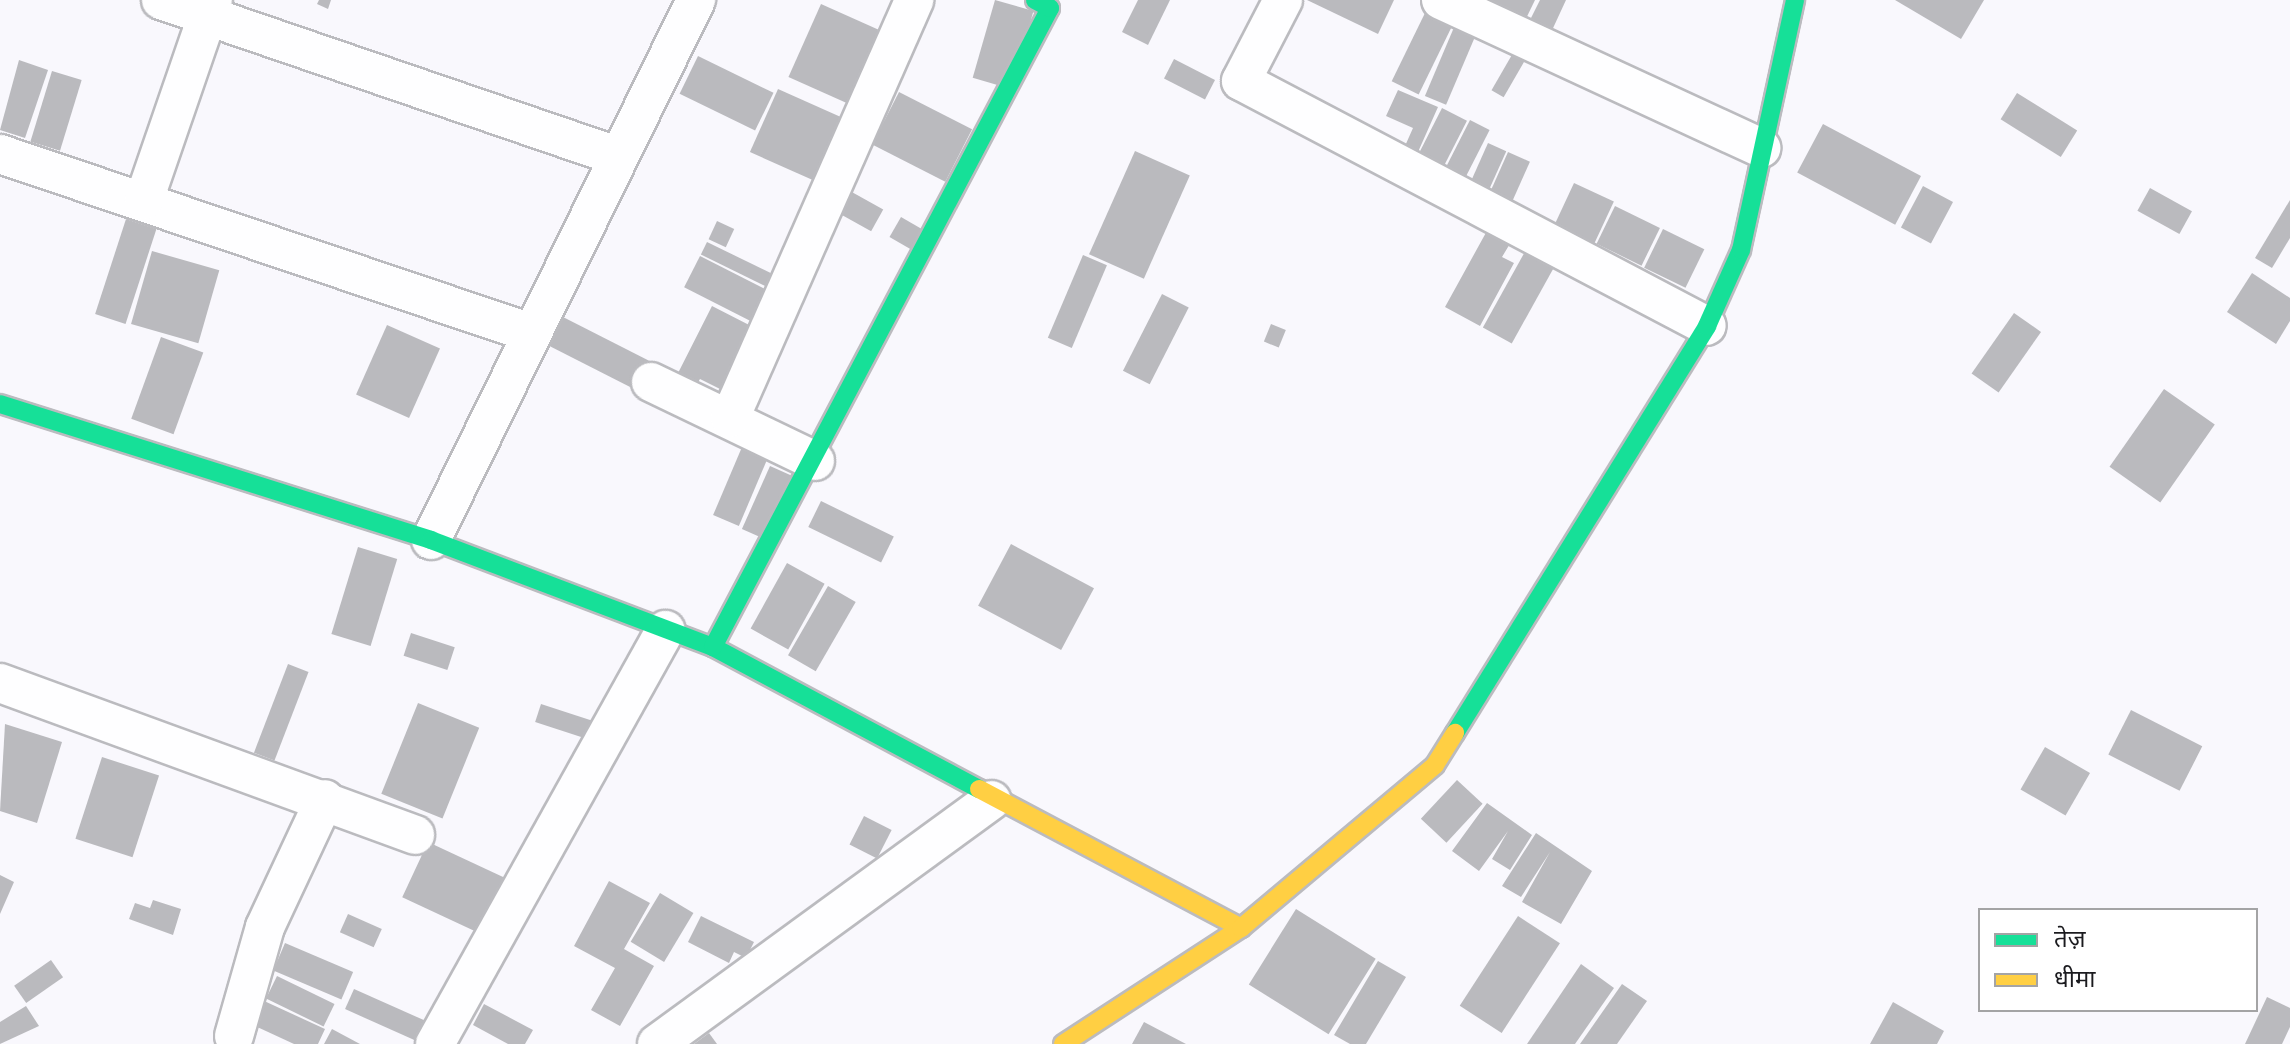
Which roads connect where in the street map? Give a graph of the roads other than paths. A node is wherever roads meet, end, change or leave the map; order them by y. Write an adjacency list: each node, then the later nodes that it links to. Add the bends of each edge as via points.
1 (161, 0): 8 (street)
2 (696, 0): 11 (street)
3 (914, 0): 17 (street)
4 (1035, 0): 18 (street, via 1050,8)
5 (1283, 0): 13 (street, via 1241,81)
6 (1441, 0): 9 (street)
7 (1795, 0): 9 (street)
8 (210, 7): 11 (street); 12 (street)
9 (1761, 148): 13 (street, via 1741,250)
10 (0, 154): 12 (street)
11 (617, 156): 14 (street)
12 (144, 200): 14 (street)
13 (1707, 326): 26 (street, via 1435,765)
14 (531, 333): 19 (street)
15 (651, 382): 17 (street)
16 (0, 404): 19 (street)
17 (730, 418): 18 (street)
18 (815, 461): 21 (street)
19 (431, 540): 20 (street)
20 (665, 630): 21 (street); 28 (street)
21 (713, 647): 24 (street)
22 (0, 683): 23 (street)
23 (325, 799): 25 (street); 27 (street, via 265,927)
24 (992, 800): 26 (street); 29 (street)
25 (415, 835)
26 (1241, 928): 30 (street)
27 (234, 1036)
28 (435, 1044)
29 (657, 1044)
30 (1063, 1044)

